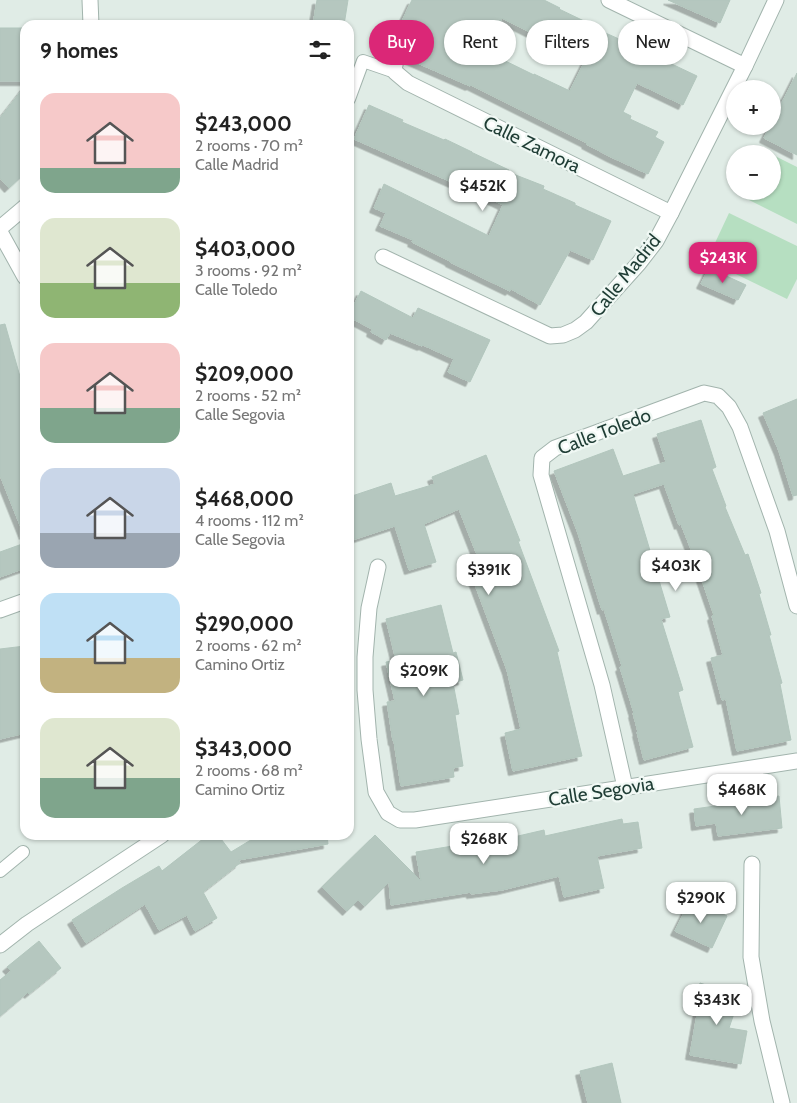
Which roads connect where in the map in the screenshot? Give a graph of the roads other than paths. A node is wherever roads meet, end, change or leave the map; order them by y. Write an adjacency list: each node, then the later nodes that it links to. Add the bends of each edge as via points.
1 (90, 0): 4 (street)
2 (609, 0): 6 (street)
3 (776, 0): 6 (street, Calle Madrid)
4 (90, 20)
5 (397, 65): 7 (lane)
6 (745, 66): 10 (street, Calle Madrid)
7 (396, 72): 8 (lane, via 363,61); 10 (street, Calle Zamora, via 408,83)
8 (354, 85)
9 (20, 212): 11 (street)
10 (671, 213): 12 (street, Calle Madrid, via 656,241 586,322 575,330 550,336)
11 (0, 230): 13 (street)
12 (383, 257)
13 (20, 268)
14 (378, 567): 19 (street, Calle Segovia, via 369,608 365,690 376,792 388,814 400,820 415,820)
15 (20, 603): 17 (street)
16 (797, 606): 19 (street, Calle Toledo, via 777,531 740,427 718,396 704,394 555,448 542,458 541,475 602,685)
17 (0, 610)
18 (797, 761): 19 (street, Calle Segovia)
19 (625, 787)
20 (154, 840): 24 (street)
21 (23, 852): 23 (lane)
22 (752, 864): 25 (street, via 750,957)
23 (0, 871)
24 (0, 944)
25 (782, 1103)

